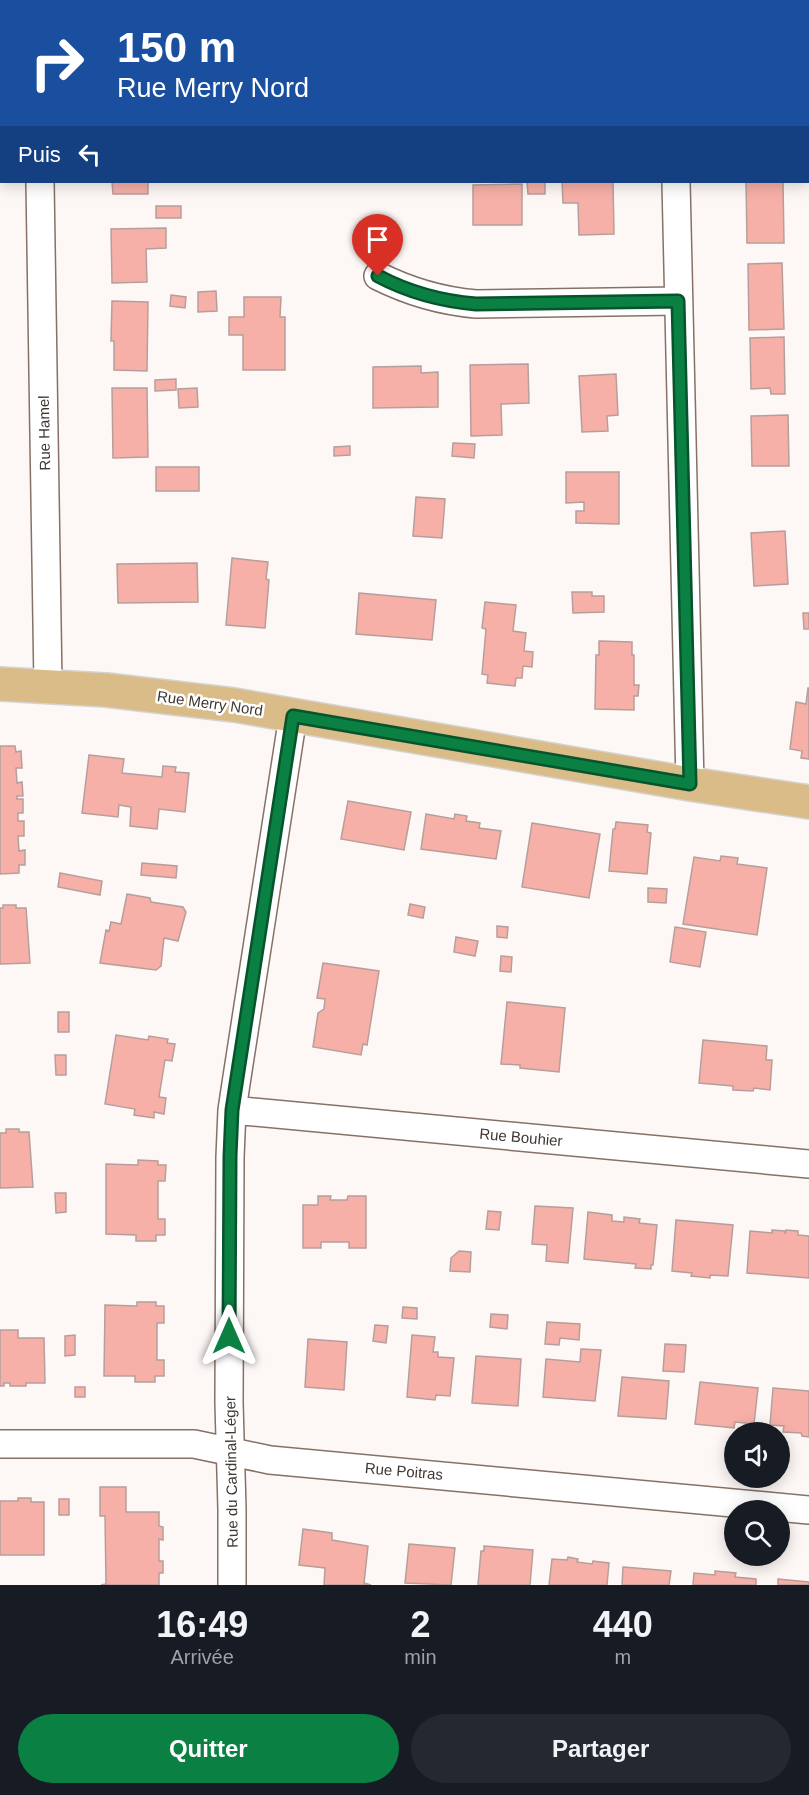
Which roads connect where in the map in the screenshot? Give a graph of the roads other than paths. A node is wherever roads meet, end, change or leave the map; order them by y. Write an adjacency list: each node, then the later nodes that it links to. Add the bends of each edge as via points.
1 (40, 183): 6 (street, Rue Hamel)
2 (676, 183): 4 (street)
3 (378, 276): 4 (street, via 448,302)
4 (678, 301): 8 (street)
5 (0, 684): 6 (main road, Rue Merry Nord)
6 (48, 686): 7 (main road, Rue Merry Nord, via 156,694)
7 (293, 716): 8 (main road, Rue Merry Nord); 10 (street, Rue du Cardinal-Léger)
8 (690, 784): 9 (main road, Rue Merry Nord)
9 (809, 802)
10 (232, 1110): 11 (street, Rue Bouhier); 13 (street, Rue du Cardinal-Léger)
11 (809, 1164)
12 (0, 1444): 13 (street, Rue Poitras, via 194,1444)
13 (231, 1452): 14 (street, Rue Poitras, via 270,1460); 15 (street, Rue du Cardinal-Léger)
14 (809, 1510)
15 (232, 1585)

